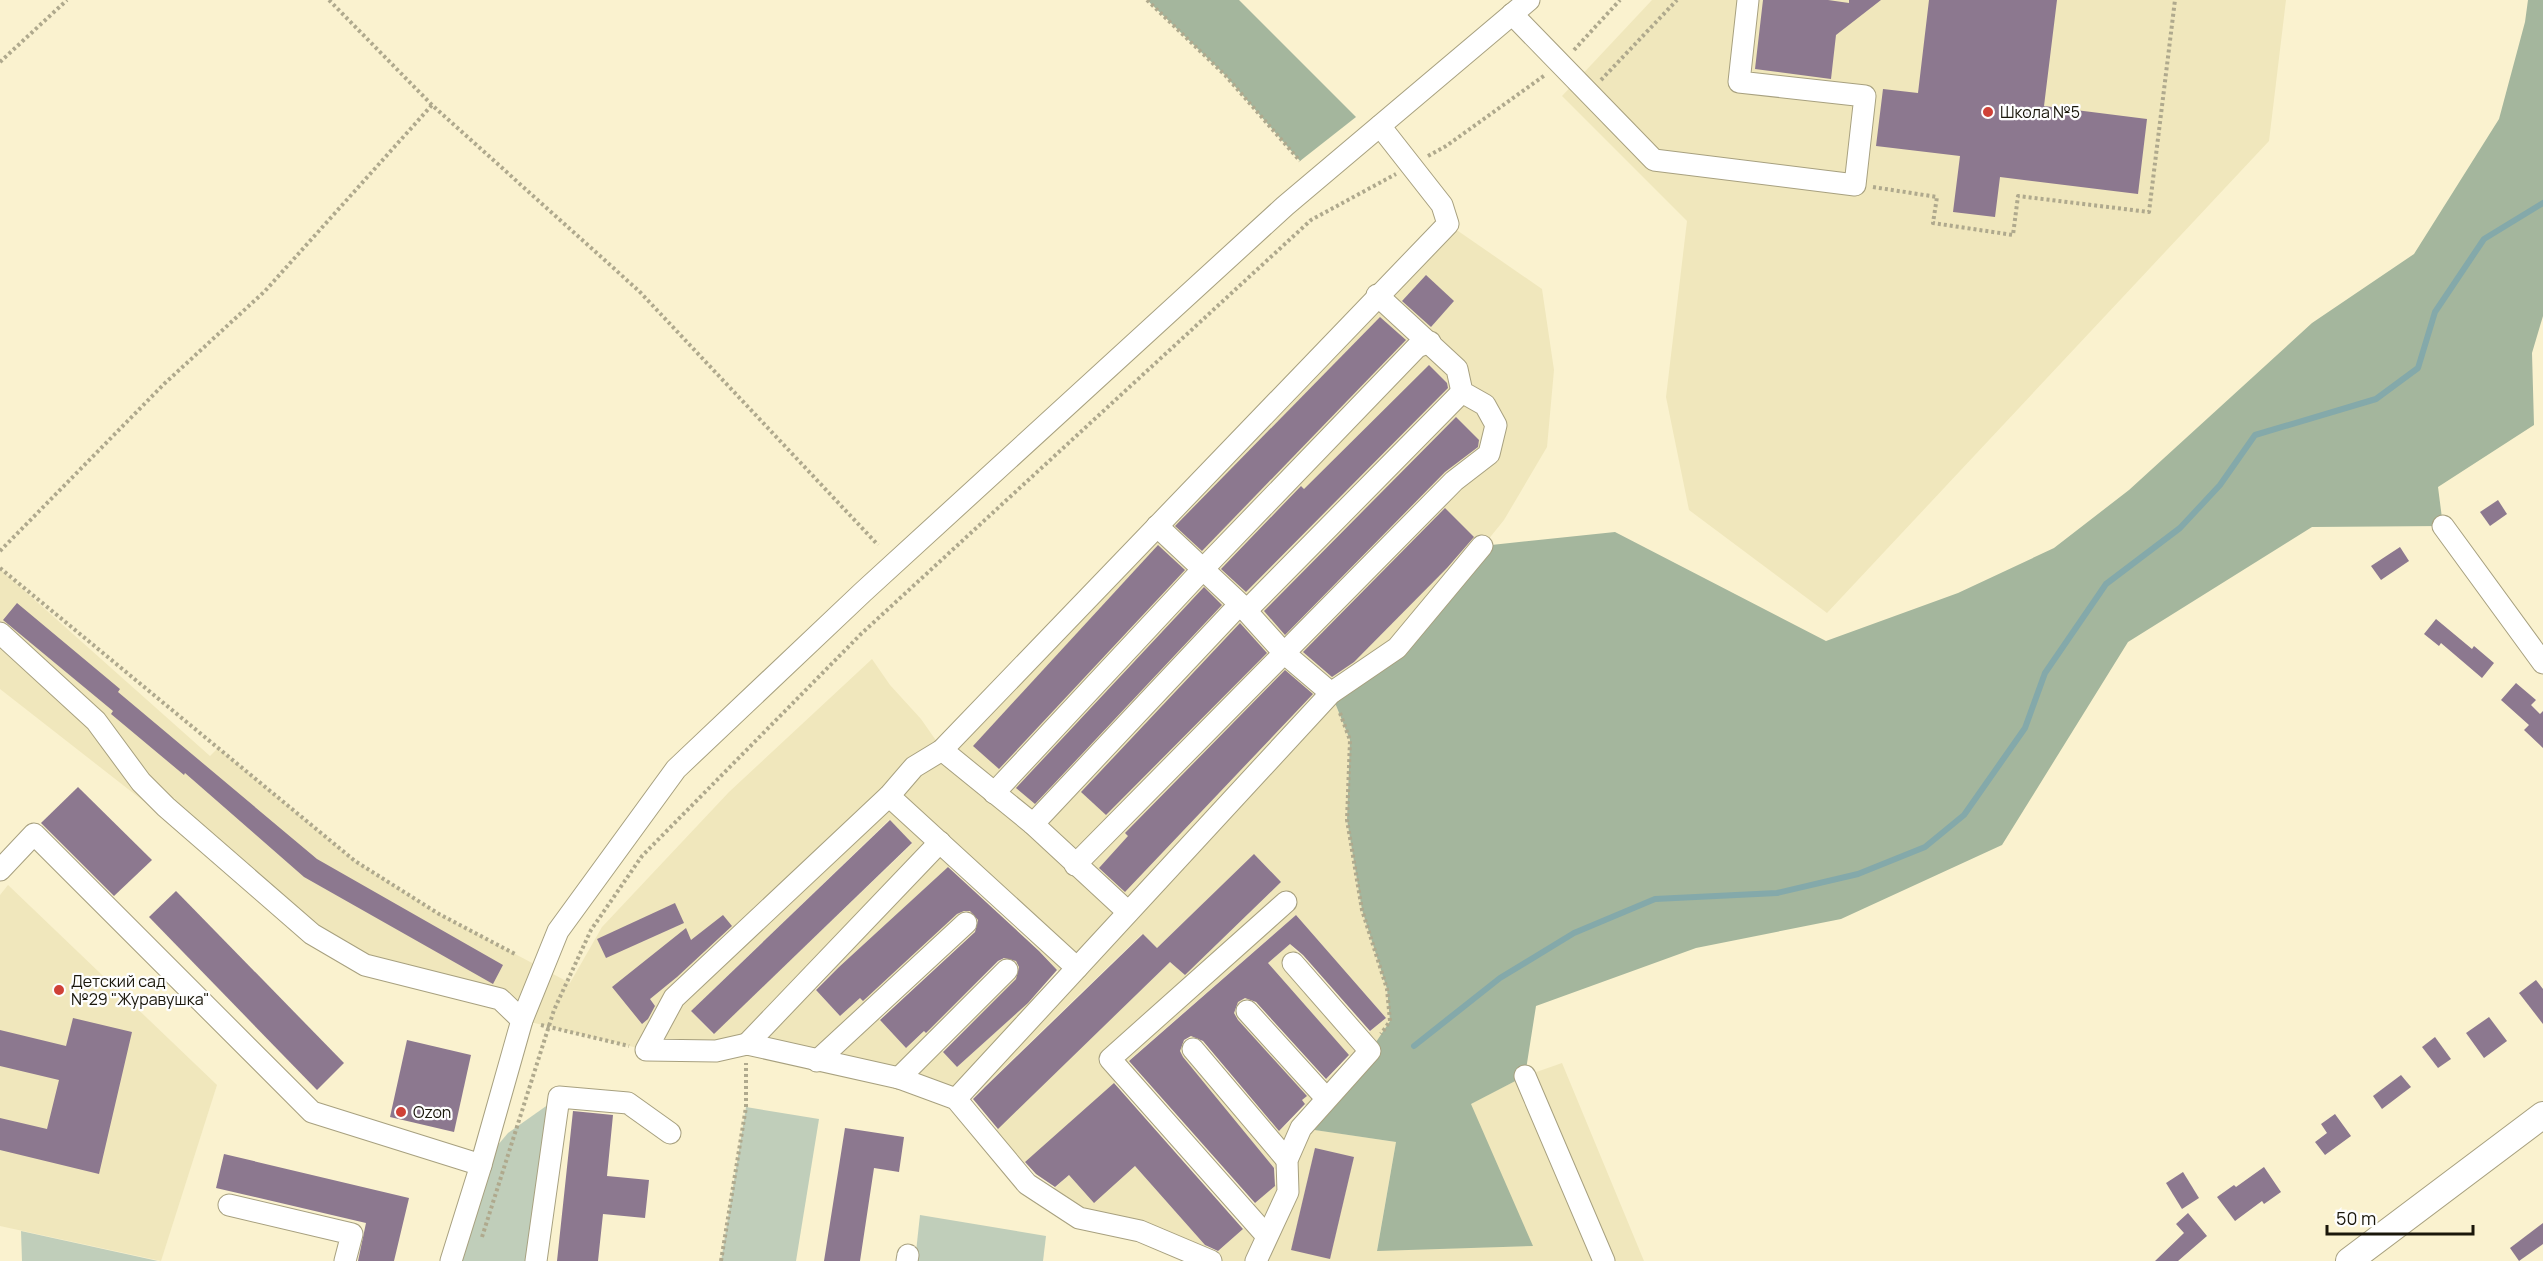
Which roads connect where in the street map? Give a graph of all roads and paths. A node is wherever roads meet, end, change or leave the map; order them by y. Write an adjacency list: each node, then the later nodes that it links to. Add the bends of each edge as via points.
1 (67, 0): 10 (path)
2 (329, 0): 13 (path)
3 (1147, 0): 15 (path, via 1225,75)
4 (1528, 0): 9 (street)
5 (1620, 0): 11 (path)
6 (1677, 0): 12 (path)
7 (1748, 0): 17 (street, via 1739,82 1865,96)
8 (2175, 0): 17 (path, via 2149,212 2018,196 2013,235 1933,223 1937,197)
9 (1512, 14): 11 (street); 14 (street)
10 (0, 62)
11 (1561, 63): 12 (street); 16 (path, via 1446,146)
12 (1589, 92): 17 (street, via 1654,160)
13 (432, 105): 23 (path, via 639,291); 25 (path, via 265,291 164,384)
14 (1380, 126): 16 (street); 48 (street, via 1268,222 863,592 676,769 558,931)
15 (1300, 161)
16 (1411, 165): 18 (street, via 1442,205 1448,224); 49 (path, via 1311,220 861,634 642,856 591,930)
17 (1855, 184)
18 (1377, 295): 19 (street); 21 (street)
19 (1430, 342): 20 (street, via 1457,369); 27 (street, via 1417,347)
20 (1462, 392): 28 (street); 30 (street, via 1485,405 1496,425 1489,454 1454,482)
21 (1157, 526): 27 (street); 33 (street)
22 (2443, 526): 31 (street)
23 (878, 545)
24 (1482, 546): 32 (street, via 1397,648)
25 (0, 551)
26 (0, 568): 43 (path, via 355,861 439,914)
27 (1204, 568): 28 (street); 34 (street)
28 (1243, 607): 30 (street); 36 (street)
29 (0, 633): 48 (street, via 96,721 141,782 166,807 312,934 365,965 500,999)
30 (1284, 653): 32 (street); 38 (street)
31 (2543, 663)
32 (1331, 693): 41 (street); 53 (path, via 1350,740 1347,820 1362,910 1387,989 1390,1021)
33 (942, 750): 34 (street); 35 (street, via 914,766)
34 (994, 793): 36 (street)
35 (889, 796): 37 (street); 52 (street, via 674,998)
36 (1033, 824): 38 (street)
37 (940, 842): 45 (street); 50 (street)
38 (1075, 865): 41 (street)
39 (0, 870): 62 (street, via 34,834 312,1112)
40 (1286, 902): 64 (street, via 1110,1059)
41 (1128, 912): 45 (street)
42 (966, 923): 54 (street)
43 (515, 954)
44 (1293, 963): 53 (street)
45 (1077, 968): 58 (street)
46 (1007, 970): 56 (street)
47 (1247, 1011): 57 (street)
48 (522, 1020): 49 (path); 62 (street)
49 (549, 1027): 52 (path); 65 (path)
50 (747, 1044): 52 (street, via 716,1051); 54 (street); 69 (path, via 746,1107)
51 (1193, 1049): 61 (street)
52 (646, 1050)
53 (1370, 1051): 57 (street)
54 (817, 1061): 56 (street)
55 (1525, 1076): 72 (street)
56 (898, 1078): 58 (street)
57 (1326, 1098): 61 (street, via 1301,1128)
58 (956, 1099): 70 (street, via 1027,1184 1079,1218 1140,1232)
59 (2543, 1115): 73 (main road)
60 (670, 1133): 68 (street, via 628,1103 559,1097)
61 (1287, 1161): 64 (street, via 1288,1192)
62 (481, 1166): 67 (street)
63 (229, 1205): 66 (street, via 352,1234)
64 (1266, 1235): 71 (street)
65 (481, 1240)
66 (345, 1261)
67 (451, 1261)
68 (536, 1261)
69 (721, 1261)
70 (1211, 1261)
71 (1256, 1261)
72 (1604, 1261)
73 (2349, 1261)

